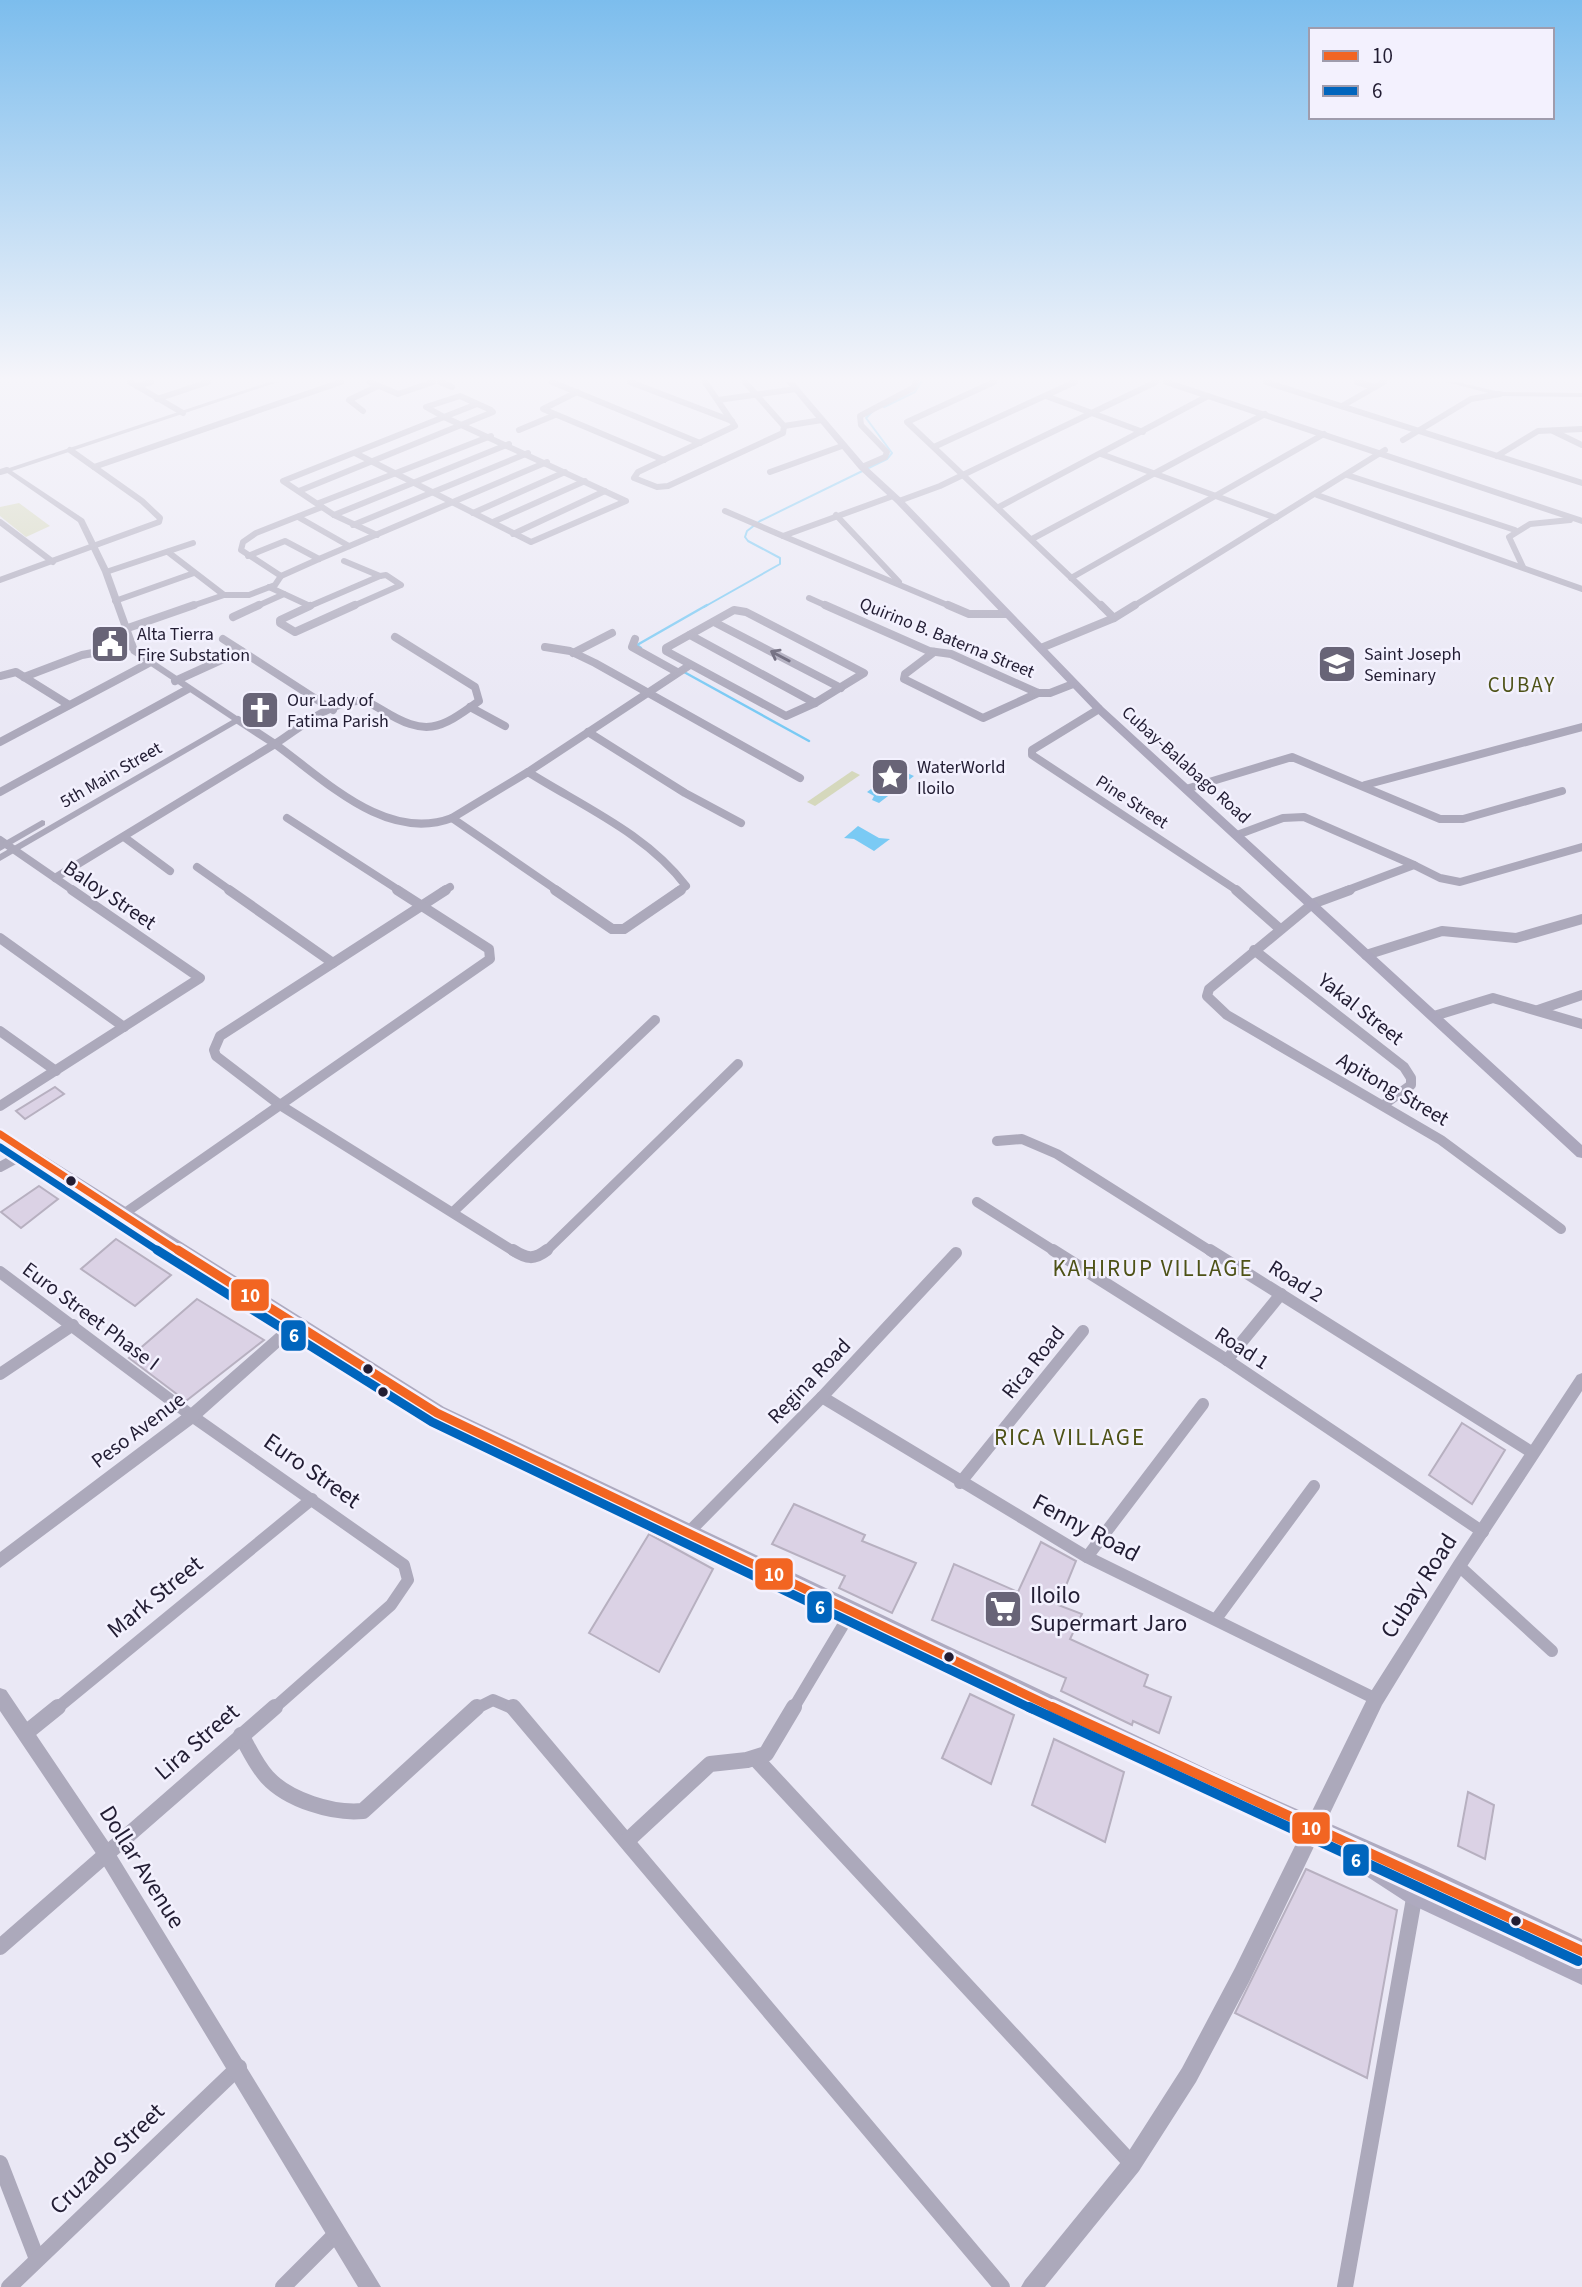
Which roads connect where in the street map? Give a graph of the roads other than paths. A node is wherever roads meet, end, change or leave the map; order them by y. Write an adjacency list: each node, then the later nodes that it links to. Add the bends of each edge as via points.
1 (31, 489): 49 (street, via 81,521)
2 (122, 489): 49 (street, via 160,518)
3 (296, 489): 23 (street)
4 (305, 489): 23 (street)
5 (359, 489): 30 (street)
6 (402, 489): 34 (street)
7 (423, 489): 25 (street)
8 (442, 489): 25 (street)
9 (484, 489): 29 (street)
10 (527, 489): 33 (street)
11 (567, 489): 40 (street)
12 (600, 489): 24 (street)
13 (886, 489): 28 (main road, Cubay-Balabago Road)
14 (922, 489): 28 (street)
15 (980, 489): 31 (street)
16 (1034, 489): 31 (street)
17 (1126, 489): 46 (street)
18 (1195, 489): 27 (street)
19 (1228, 489): 27 (street)
20 (1326, 489): 26 (street)
21 (1389, 489): 42 (street)
22 (1493, 489): 38 (street)
23 (299, 491): 30 (street)
24 (605, 491): 43 (street); 43 (street, via 626,501 538,542)
25 (432, 493): 29 (street); 41 (street)
26 (1317, 495): 37 (street); 55 (street)
27 (1215, 496): 37 (street); 60 (street)
28 (896, 498): 35 (street); 70 (main road, Cubay-Balabago Road)
29 (452, 502): 33 (street); 44 (street)
30 (320, 505): 34 (street); 36 (street)
31 (999, 507): 46 (street)
32 (725, 511): 45 (street)
33 (473, 513): 40 (street)
34 (334, 515): 41 (street)
35 (836, 515): 45 (street); 62 (street)
36 (298, 517): 48 (street); 51 (street, via 248,537 241,547)
37 (1276, 518): 72 (street)
38 (1581, 520): 42 (street, via 1537,522)
39 (0, 522): 54 (street)
40 (493, 522): 43 (street)
41 (353, 525): 44 (street)
42 (1515, 530): 55 (street, via 1510,543)
43 (513, 534)
44 (377, 535): 48 (street)
45 (783, 536): 62 (street)
46 (1032, 539): 60 (street)
47 (193, 542): 50 (street)
48 (349, 546): 52 (street)
49 (95, 548): 54 (street); 56 (street)
50 (168, 552): 56 (street); 57 (street)
51 (248, 556): 52 (street, via 285,541); 58 (street)
52 (319, 559): 58 (street)
53 (344, 561): 59 (street)
54 (53, 562): 61 (street)
55 (1523, 566): 64 (street)
56 (106, 572): 68 (street)
57 (194, 573): 65 (street); 68 (street)
58 (281, 576): 63 (street)
59 (380, 576): 69 (street); 69 (street, via 387,575 401,586 302,631 280,624 281,619)
60 (1071, 578): 72 (street)
61 (0, 580)
62 (901, 584): 70 (street, via 969,614)
63 (269, 587): 65 (street, via 239,597); 66 (street)
64 (1580, 588)
65 (224, 594): 74 (street)
66 (284, 594): 69 (street); 71 (street)
67 (809, 598): 84 (street, Quirino B. Baterna Street)
68 (115, 601): 74 (street)
69 (310, 606)
70 (1006, 614): 82 (main road, Cubay-Balabago Road)
71 (233, 617)
72 (1114, 618): 82 (street)
73 (714, 622): 76 (street); 92 (street, one-way to 73); 92 (street, via 734,610 746,612 864,673)
74 (125, 629): 80 (street)
75 (612, 633): 85 (street)
76 (690, 635): 87 (street, via 665,649); 98 (street)
77 (396, 637): 100 (street, via 475,687 480,699)
78 (223, 639): 83 (street)
79 (635, 639): 87 (street, via 632,648)
80 (131, 646): 86 (street); 89 (street, via 82,655)
81 (545, 647): 85 (street)
82 (1041, 648): 91 (main road, Cubay-Balabago Road)
83 (241, 651): 90 (street); 102 (street)
84 (934, 652): 95 (street, Quirino B. Baterna Street, via 951,654); 95 (street, via 904,679 983,718)
85 (573, 653): 94 (street)
86 (149, 663): 90 (street); 99 (street)
87 (683, 669): 94 (street); 98 (street, via 786,716)
88 (0, 676): 89 (street, via 11,672)
89 (24, 677): 99 (street)
90 (175, 681): 93 (street)
91 (1073, 684): 95 (street, Quirino B. Baterna Street); 101 (main road, Cubay-Balabago Road)
92 (841, 688): 96 (street)
93 (188, 689): 103 (street); 114 (street)
94 (646, 692): 106 (street); 110 (street)
95 (1038, 693)
96 (830, 694): 97 (street); 98 (street)
97 (843, 701)
98 (815, 703)
99 (69, 705): 107 (street)
100 (470, 707): 102 (street, via 427,730 411,729 363,701); 104 (street)
101 (1099, 709): 112 (main road, Cubay-Balabago Road); 131 (street, Pine Street, via 1032,750 1032,755 1230,884)
102 (333, 710): 108 (street)
103 (234, 717): 108 (street); 120 (street, 5th Main Street)
104 (505, 726)
105 (1582, 727): 111 (street)
106 (588, 732): 109 (street); 117 (street)
107 (2, 739)
108 (275, 744): 116 (street, via 385,818 413,825); 119 (street)
109 (528, 772): 116 (street); 116 (street, via 636,841 669,865 685,886 624,929 612,929)
110 (800, 778)
111 (1365, 785): 112 (street, via 1292,757); 113 (street, via 1451,820)
112 (1186, 789): 118 (main road, Cubay-Balabago Road)
113 (1562, 791)
114 (0, 792)
115 (287, 818): 129 (street)
116 (452, 818)
117 (741, 823)
118 (1237, 835): 123 (street, via 1283,818 1304,817); 128 (main road, Cubay-Balabago Road)
119 (124, 837): 125 (street); 126 (street)
120 (5, 846): 122 (street, 5th Main Street); 126 (street, Baloy Street)
121 (1582, 847): 123 (street, via 1460,882)
122 (0, 858)
123 (1415, 865): 128 (street)
124 (197, 867): 135 (street)
125 (170, 871)
126 (55, 878): 141 (street, Baloy Street, via 200,978)
127 (450, 887): 129 (street)
128 (1311, 904): 131 (street); 134 (main road, Cubay-Balabago Road)
129 (419, 905): 135 (street); 146 (street, via 489,949 490,959)
130 (1582, 919): 134 (street, via 1516,937 1442,931)
131 (1280, 929): 133 (street)
132 (0, 938): 141 (street)
133 (1254, 950): 145 (street, Yakal Street, via 1404,1067 1410,1085); 145 (street, Apitong Street, via 1209,989 1212,1004)
134 (1366, 955): 138 (main road, Cubay-Balabago Road)
135 (333, 963): 146 (street, via 220,1036 215,1044 216,1056)
136 (1582, 995): 137 (street)
137 (1538, 1010): 138 (street, via 1493,998); 140 (street)
138 (1434, 1016): 151 (main road, Cubay-Balabago Road)
139 (655, 1020): 154 (street)
140 (1582, 1024)
141 (124, 1027): 144 (street)
142 (0, 1031): 144 (street)
143 (738, 1064): 154 (street, via 536,1258 514,1253)
144 (56, 1071): 147 (street)
145 (1385, 1103): 156 (street, Apitong Street, via 1490,1171)
146 (280, 1105): 154 (street); 155 (street)
147 (0, 1106)
148 (0, 1134): 150 (main road)
149 (997, 1141): 159 (street, Road 2, via 1028,1141 1057,1154)
150 (26, 1153): 152 (street); 155 (main road)
151 (1582, 1153)
152 (0, 1167)
153 (977, 1202): 163 (street, Road 1)
154 (454, 1211)
155 (122, 1215): 160 (main road)
156 (1561, 1229)
157 (956, 1253): 166 (street, Regina Road)
158 (0, 1272): 161 (street, Euro Street Phase I)
159 (1280, 1294): 163 (street); 169 (street, Road 2)
160 (296, 1324): 168 (street, Peso Avenue); 174 (main road, via 437,1413)
161 (73, 1325): 164 (street); 168 (street, Euro Street Phase I)
162 (1083, 1331): 170 (street, Rica Road)
163 (1227, 1360): 173 (street, Road 1)
164 (0, 1374)
165 (1582, 1379): 169 (street, Cubay Road)
166 (822, 1397): 170 (street, Fenny Road); 174 (street, Regina Road)
167 (1203, 1404): 175 (street)
168 (192, 1416): 172 (street, Euro Street); 176 (street, Peso Avenue)
169 (1533, 1453): 173 (street, Cubay Road)
170 (960, 1483): 175 (street, Fenny Road)
171 (1314, 1486): 180 (street)
172 (312, 1499): 177 (street, Euro Street); 184 (street, Mark Street)
173 (1483, 1532): 178 (street, Cubay Road)
174 (687, 1534): 179 (main road)
175 (1087, 1557): 180 (street, Fenny Road)
176 (0, 1561)
177 (404, 1565): 185 (street, Lira Street, via 408,1580 391,1605)
178 (1459, 1566): 181 (street); 183 (street, Cubay Road)
179 (851, 1612): 186 (street, via 773,1746); 187 (main road)
180 (1216, 1619): 183 (street, Fenny Road)
181 (1552, 1651)
182 (0, 1696): 184 (street, Dollar Avenue)
183 (1376, 1699): 187 (street, Cubay Road)
184 (27, 1732): 189 (street, Dollar Avenue)
185 (241, 1735): 188 (street, via 268,1779 280,1788 355,1813 363,1811 479,1704 493,1700 511,1705); 189 (street, Lira Street)
186 (757, 1759): 188 (street, via 703,1768); 196 (street)
187 (1314, 1828): 190 (main road); 196 (street, Cubay Road, via 1189,2075)
188 (627, 1841): 202 (street)
189 (105, 1852): 191 (street, Lira Street); 194 (street, Dollar Avenue)
190 (1416, 1884): 192 (main road); 193 (main road); 204 (street)
191 (0, 1947)
192 (1582, 1951)
193 (1582, 1973)
194 (239, 2067): 197 (street, Dollar Avenue); 198 (street, Cruzado Street)
195 (0, 2163): 198 (street)
196 (1132, 2164): 203 (street, Cubay Road)
197 (337, 2233): 200 (street); 201 (street, Dollar Avenue)
198 (37, 2259): 199 (street, Cruzado Street)
199 (9, 2287)
200 (283, 2287)
201 (370, 2287)
202 (1002, 2287)
203 (1032, 2287)
204 (1345, 2287)

